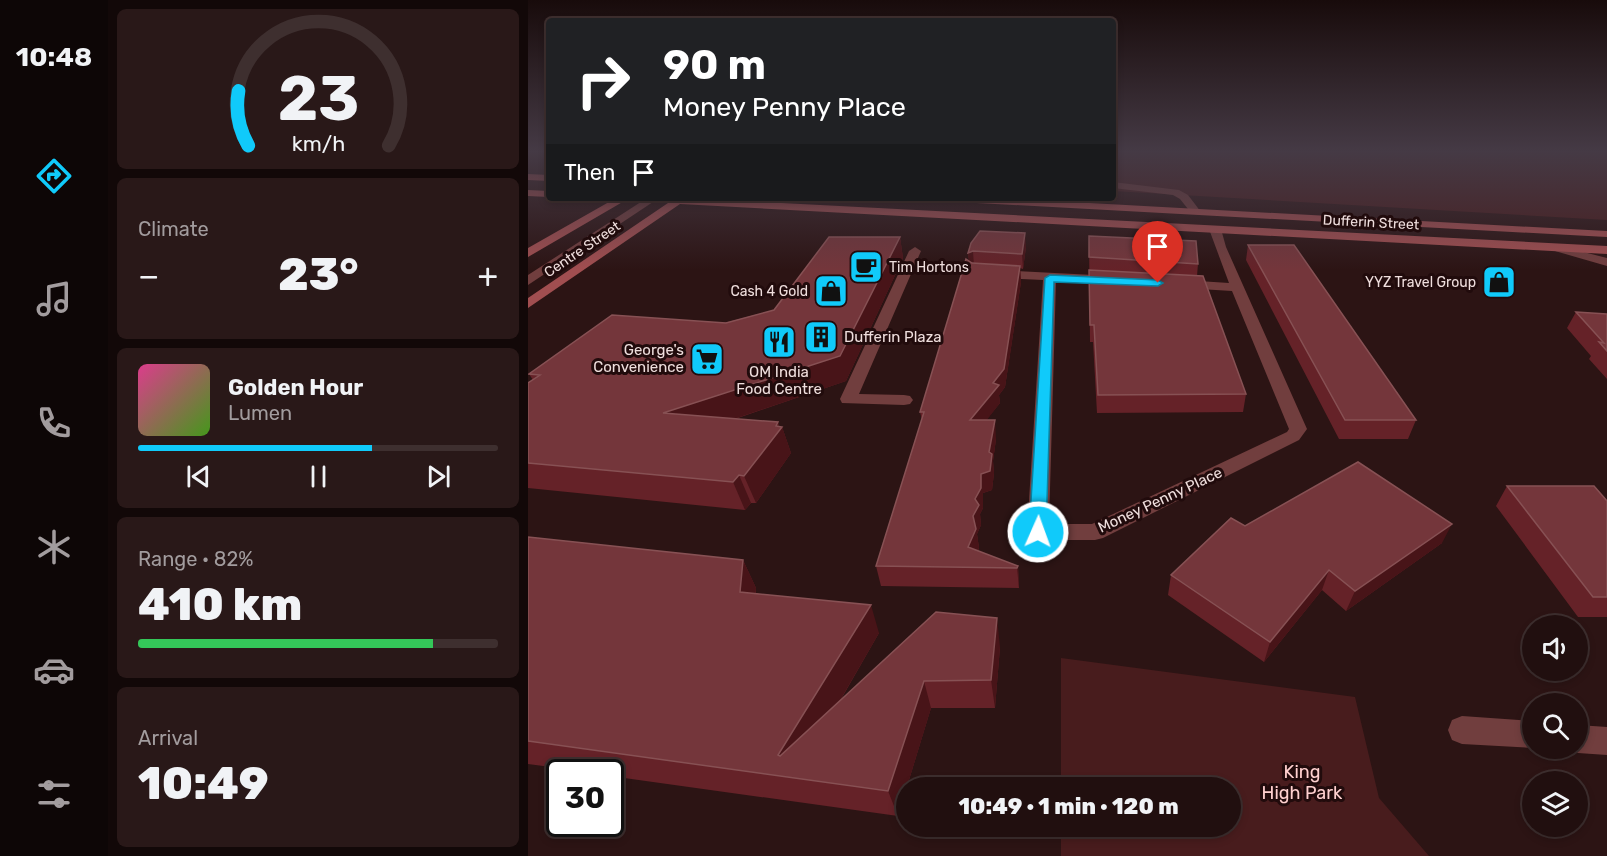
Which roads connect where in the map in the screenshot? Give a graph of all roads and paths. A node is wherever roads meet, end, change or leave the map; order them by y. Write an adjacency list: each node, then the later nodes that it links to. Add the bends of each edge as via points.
1 (1167, 191): 12 (street, via 1184,197)
2 (528, 193): 3 (main road)
3 (546, 194)
4 (618, 201): 13 (main road, Centre Street)
5 (644, 201): 13 (main road)
6 (651, 201): 23 (street)
7 (678, 201): 27 (main road, Centre Street)
8 (717, 201): 14 (main road, Dufferin Street)
9 (842, 201): 11 (main road)
10 (995, 201): 11 (main road, Dufferin Street)
11 (1178, 211): 12 (main road, Dufferin Street)
12 (1196, 212): 15 (main road, Dufferin Street)
13 (583, 221): 19 (main road, Centre Street)
14 (1215, 229): 16 (main road, Dufferin Street); 26 (street, Money Penny Place)
15 (1607, 234)
16 (1552, 247): 17 (main road, Dufferin Street); 20 (street)
17 (1607, 250)
18 (915, 251): 28 (street, via 848,399)
19 (528, 253)
20 (1607, 262)
21 (985, 273): 22 (street)
22 (1050, 278): 24 (street); 26 (street, Money Penny Place, via 1038,532 1095,532 1293,436 1298,429)
23 (528, 281)
24 (1125, 281)
25 (1169, 284): 26 (street)
26 (1238, 287)
27 (528, 304)
28 (904, 400)
29 (1462, 730): 30 (street)
30 (1522, 734)
31 (1588, 740): 32 (street)
32 (1607, 741)

